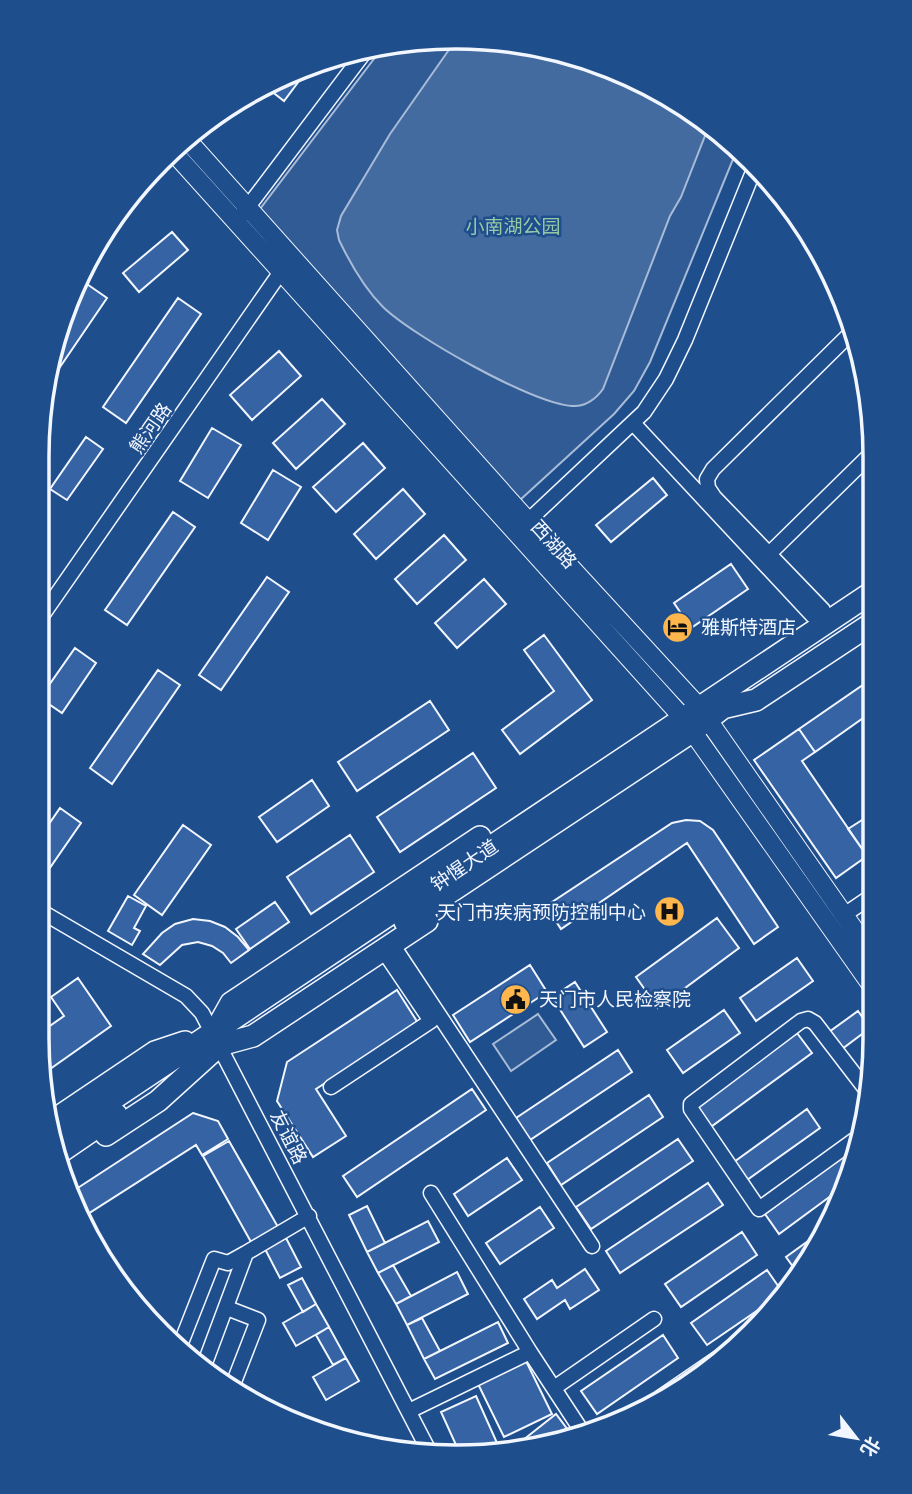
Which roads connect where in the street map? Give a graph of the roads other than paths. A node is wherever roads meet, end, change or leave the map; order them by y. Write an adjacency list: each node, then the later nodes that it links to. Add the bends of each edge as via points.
1 (358, 61): 5 (street)
2 (193, 146): 5 (main road, 西湖路)
3 (179, 158): 6 (main road, 西湖路)
4 (751, 176): 10 (street, via 685,340 666,379)
5 (248, 208): 6 (street); 7 (main road, 西湖路)
6 (236, 222): 8 (main road, 西湖路)
7 (292, 256): 8 (street, 熊河路); 12 (main road, 西湖路)
8 (281, 272): 16 (street, 熊河路); 20 (main road, 西湖路)
9 (845, 339): 13 (street, via 707,479 714,496)
10 (633, 424): 12 (street); 17 (street)
11 (863, 463): 13 (street)
12 (528, 521): 20 (main road, 西湖路)
13 (769, 554): 17 (street)
14 (863, 583): 17 (highway)
15 (863, 599): 20 (highway, 钟惺大道)
16 (49, 607)
17 (818, 613): 20 (highway, via 732,670)
18 (863, 613): 20 (highway, 钟惺大道)
19 (863, 629): 20 (highway, via 756,700)
20 (704, 713): 21 (highway, 钟惺大道); 23 (main road, 西湖路); 27 (main road, 西湖路)
21 (655, 746): 26 (highway, via 644,779); 28 (highway, 钟惺大道); 28 (highway, via 614,747 231,1003)
22 (863, 903): 23 (street)
23 (844, 915): 25 (main road, 西湖路)
24 (49, 916): 28 (street, 友谊路, via 186,996)
25 (863, 942)
26 (388, 947): 28 (highway, via 253,1036); 30 (street, via 430,1021); 37 (street)
27 (863, 971)
28 (217, 1039): 31 (highway, via 155,1052); 32 (highway, 钟惺大道); 34 (highway, via 158,1101); 36 (street, 友谊路)
29 (861, 1081): 33 (street, via 808,1019 691,1104 759,1209)
30 (331, 1087)
31 (60, 1132)
32 (61, 1133)
33 (849, 1144)
34 (68, 1160)
35 (431, 1193): 42 (street)
36 (309, 1216): 38 (street); 46 (street, 友谊路)
37 (592, 1246)
38 (246, 1253): 39 (street); 41 (street, via 228,1263 214,1259)
39 (227, 1308): 43 (street); 44 (street, via 258,1320)
40 (654, 1320): 45 (street)
41 (183, 1339)
42 (530, 1352): 45 (street); 46 (street)
43 (206, 1360)
44 (235, 1379)
45 (554, 1388): 47 (street)
46 (409, 1411): 48 (street, 友谊路)
47 (578, 1426)
48 (425, 1444)

